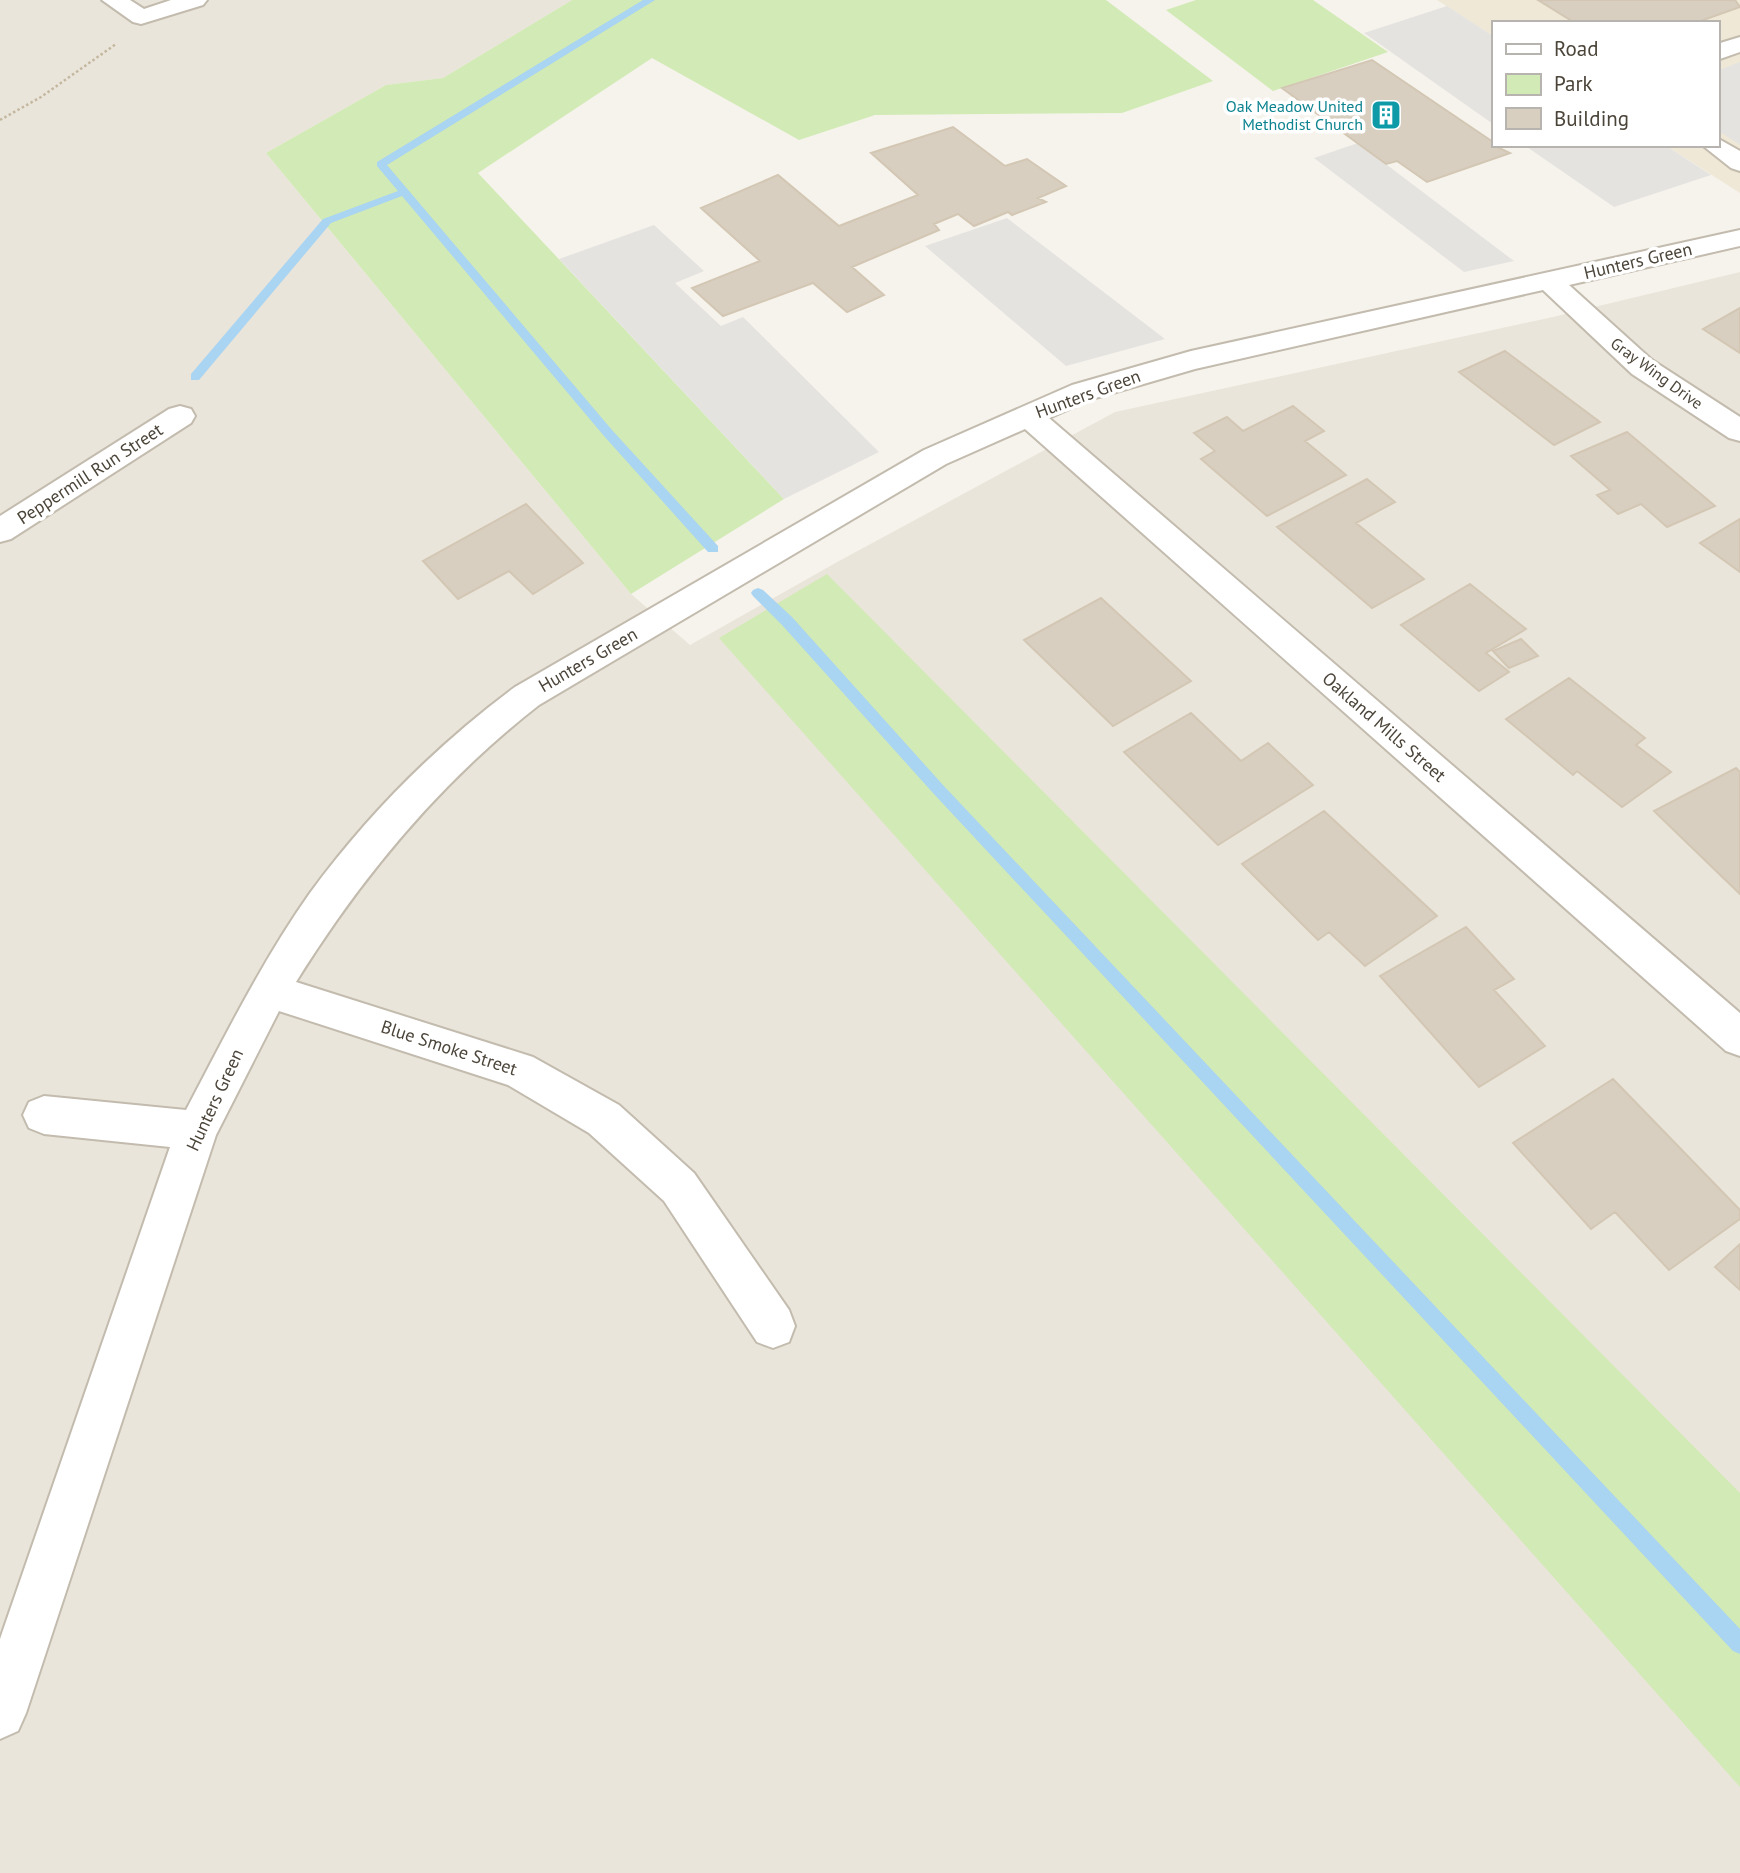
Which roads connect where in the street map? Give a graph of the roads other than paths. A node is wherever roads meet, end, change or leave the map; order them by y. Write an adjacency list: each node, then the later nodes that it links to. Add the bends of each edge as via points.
1 (114, 0): 2 (street, via 141,17)
2 (195, 0)
3 (1740, 44): 4 (street)
4 (1719, 52)
5 (1718, 147): 6 (street)
6 (1740, 163)
7 (1740, 238): 8 (street, Hunters Green)
8 (1549, 281): 9 (street, Hunters Green, via 1191,360 1082,392); 11 (street, Gray Wing Drive, via 1642,367)
9 (1027, 415): 13 (street, Hunters Green, via 935,457 538,689 497,719 431,778 372,845 324,904); 14 (street, Oakland Mills Street)
10 (180, 416): 12 (street, Peppermill Run Street)
11 (1740, 431)
12 (0, 531)
13 (269, 991): 16 (street, Hunters Green); 17 (street, Blue Smoke Street, via 519,1070 604,1119 678,1187)
14 (1740, 1038)
15 (44, 1115): 16 (street)
16 (197, 1130): 18 (street, Hunters Green)
17 (773, 1326)
18 (0, 1713)

